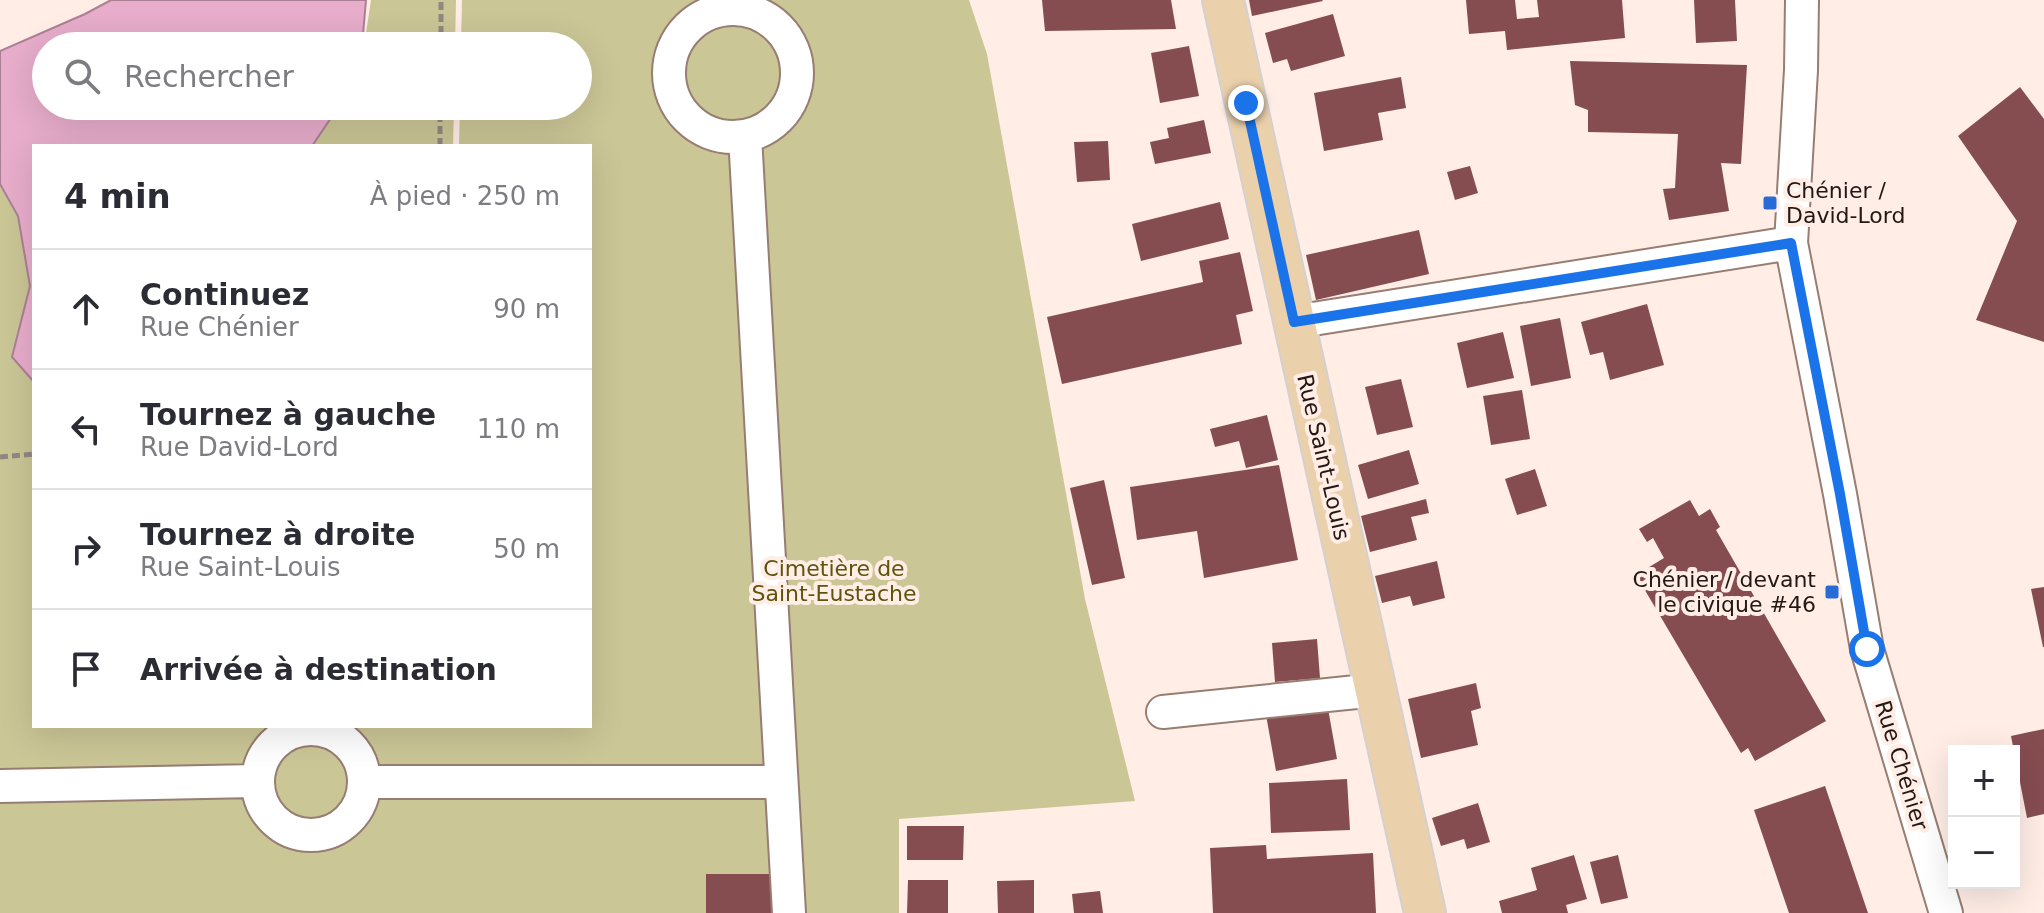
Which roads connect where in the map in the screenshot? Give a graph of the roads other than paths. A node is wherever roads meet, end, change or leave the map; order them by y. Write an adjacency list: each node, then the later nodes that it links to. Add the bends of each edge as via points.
1 (1223, 0): 6 (main road, Rue Saint-Louis)
2 (1802, 0): 5 (street, Rue Chénier)
3 (713, 6): 4 (street, via 685,29 671,56 668,78 690,121 721,136); 4 (street, via 758,13 777,25 796,59 792,99 777,120)
4 (745, 136): 11 (street)
5 (1791, 243): 6 (street); 15 (street, Rue Chénier, via 1867,649)
6 (1294, 322): 7 (main road, Rue Saint-Louis)
7 (1376, 690): 8 (street); 14 (main road, Rue Saint-Louis)
8 (1163, 712)
9 (258, 781): 10 (street, via 273,744 309,728 327,730 351,745); 10 (street, via 267,812 284,828 302,835 340,827 361,800); 12 (street)
10 (365, 782): 11 (street)
11 (781, 782): 13 (street)
12 (0, 786)
13 (789, 913)
14 (1425, 913)
15 (1946, 913)

